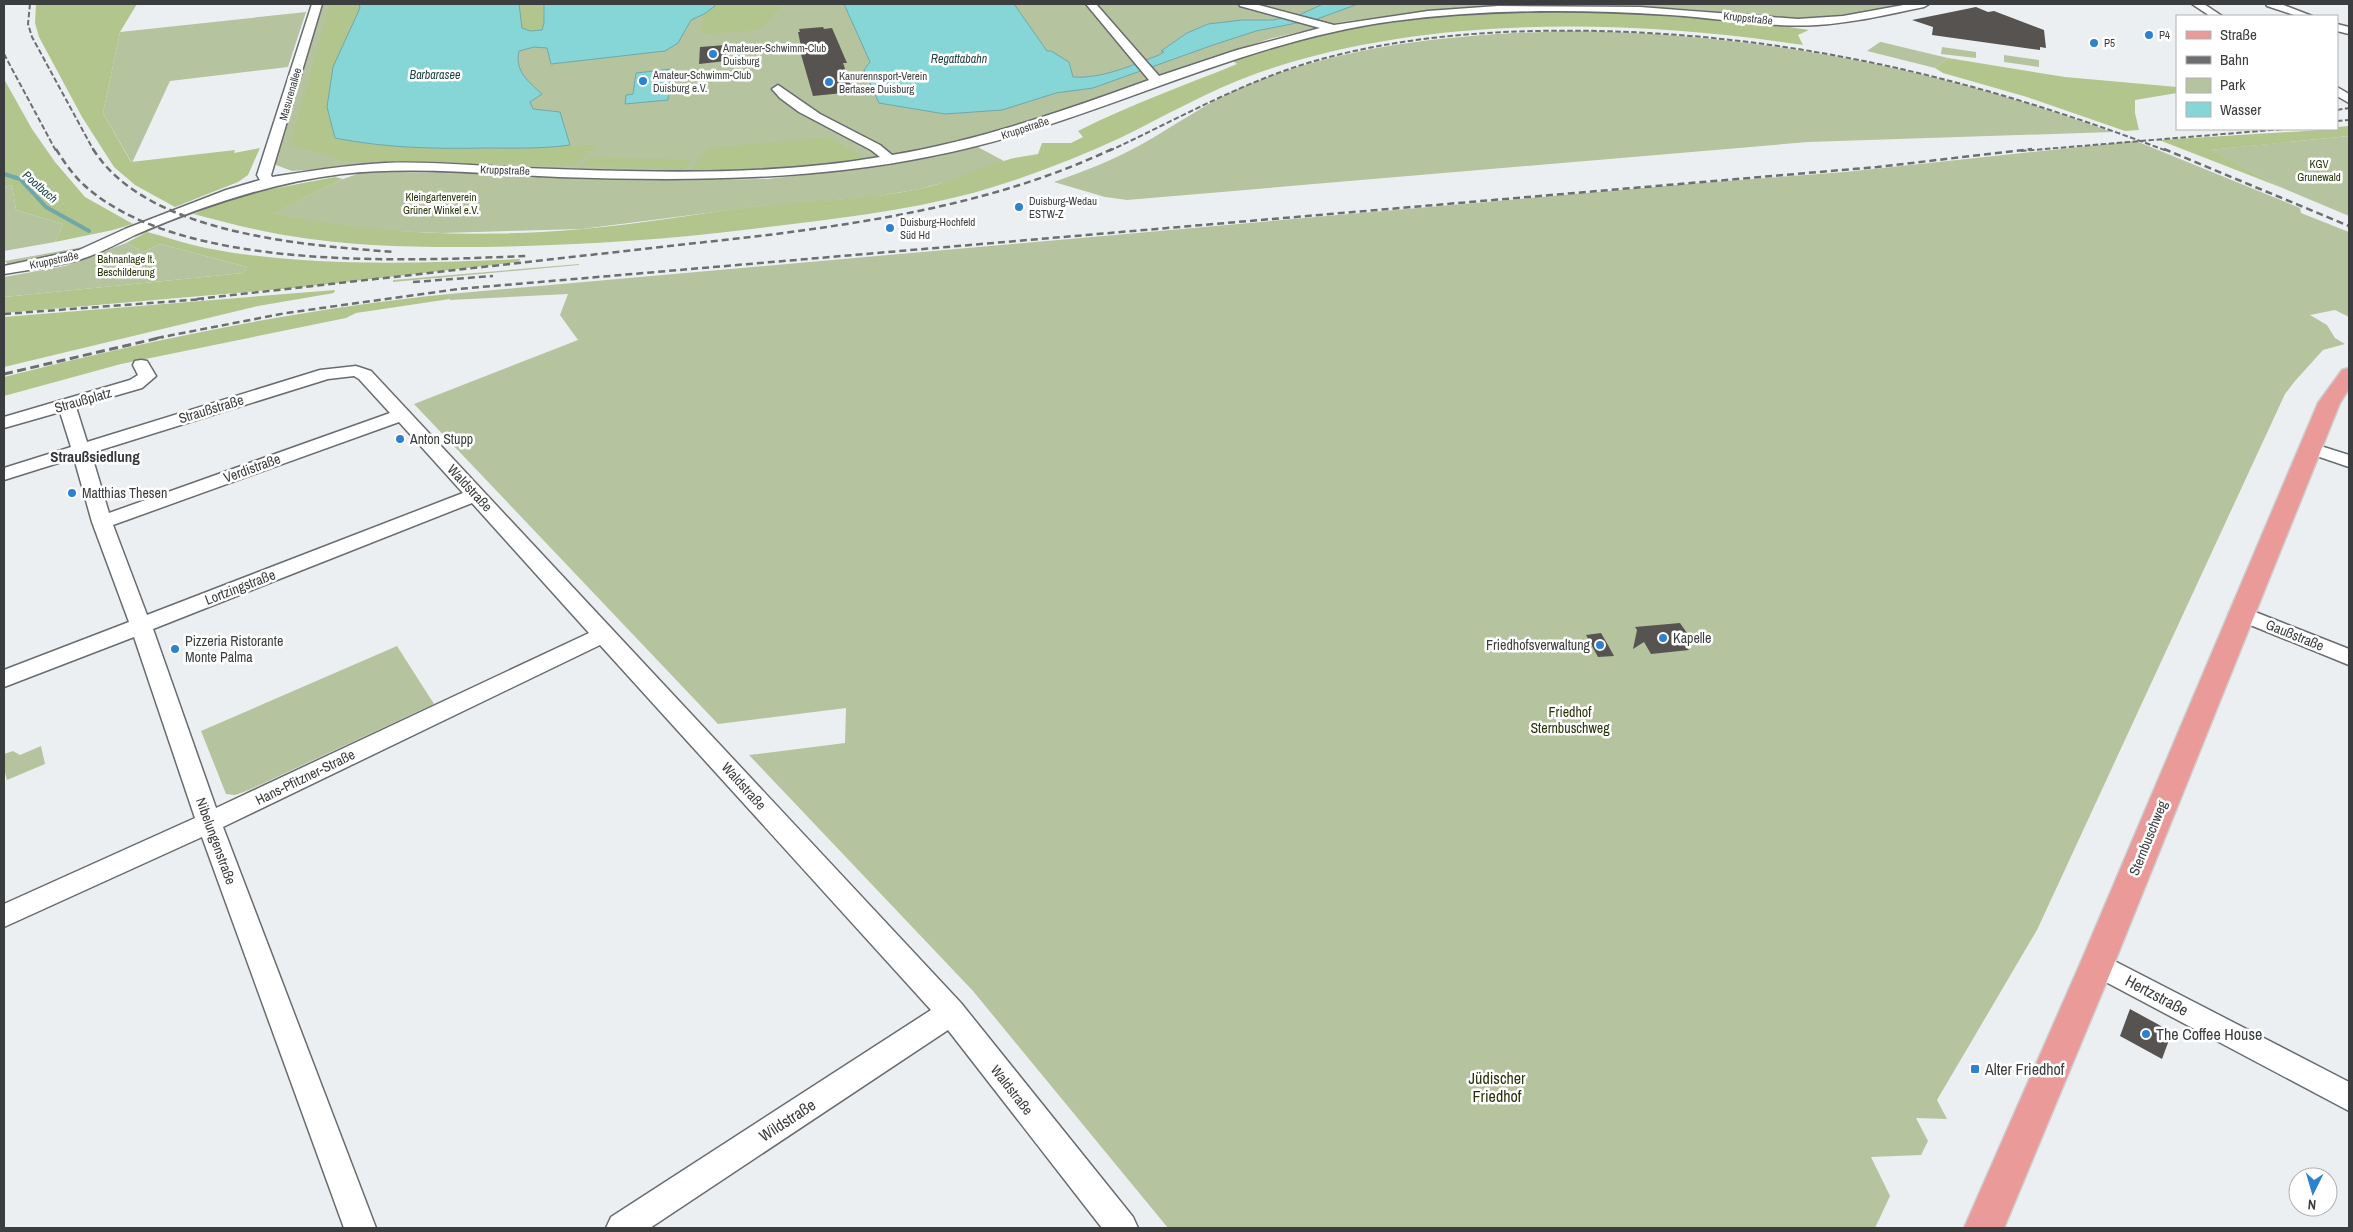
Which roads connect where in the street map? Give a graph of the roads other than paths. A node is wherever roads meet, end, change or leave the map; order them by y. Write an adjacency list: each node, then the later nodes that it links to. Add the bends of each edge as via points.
1 (316, 4): 19 (street, Masurenallee, via 266,165 264,176)
2 (1091, 4): 14 (street)
3 (1244, 4): 13 (street, Kruppstraße)
4 (1686, 4): 10 (street, via 1696,6)
5 (1924, 4): 10 (street, Kruppstraße, via 1810,22)
6 (2197, 4): 11 (street)
7 (2271, 4): 9 (street)
8 (2306, 4): 9 (street)
9 (2284, 8): 12 (street)
10 (1704, 14): 13 (street, Kruppstraße, via 1557,7 1426,14)
11 (2215, 15)
12 (2304, 15)
13 (1332, 28): 14 (street, Kruppstraße)
14 (1153, 77): 18 (street, Kruppstraße, via 991,138)
15 (778, 89): 18 (street, via 821,119 882,151)
16 (2338, 92): 17 (street)
17 (2349, 99)
18 (888, 161): 19 (street, Kruppstraße, via 796,172 705,176 387,167 343,170)
19 (268, 182): 20 (street, Kruppstraße, via 231,192)
20 (130, 232): 21 (street, Kruppstraße); 22 (street, Kruppstraße, via 83,254)
21 (4, 258)
22 (4, 270)
23 (141, 365): 26 (street, Straußplatz, via 147,376 136,384)
24 (343, 371): 27 (street, Waldstraße, via 365,375); 30 (street, Straußstraße)
25 (2349, 374): 29 (main road, Sternbuschweg, via 2329,403)
26 (68, 405): 28 (street, Straußplatz); 30 (street)
27 (402, 415): 33 (street, Waldstraße); 34 (street, Verdistraße)
28 (4, 423)
29 (2311, 448): 31 (street); 35 (main road, Sternbuschweg)
30 (80, 450): 32 (street, Straußstraße); 34 (street, Nibelungenstraße)
31 (2349, 461)
32 (4, 474)
33 (476, 495): 36 (street, Lortzingstraße); 37 (street, Waldstraße)
34 (102, 522): 36 (street, Nibelungenstraße)
35 (2240, 614): 38 (street, Gaußstraße); 42 (main road, Sternbuschweg)
36 (141, 626): 39 (street, Lortzingstraße); 40 (street, Nibelungenstraße)
37 (605, 634): 40 (street, Hans-Pfitzner-Straße); 43 (street, Waldstraße)
38 (2349, 657)
39 (4, 679)
40 (209, 823): 41 (street, Hans-Pfitzner-Straße); 45 (street, Nibelungenstraße)
41 (4, 916)
42 (2096, 964): 44 (street, Hertzstraße); 48 (main road, Sternbuschweg)
43 (951, 1012): 46 (street, Wildstraße); 47 (street, Waldstraße)
44 (2349, 1097)
45 (360, 1228)
46 (622, 1228)
47 (1122, 1228)
48 (1984, 1228)

